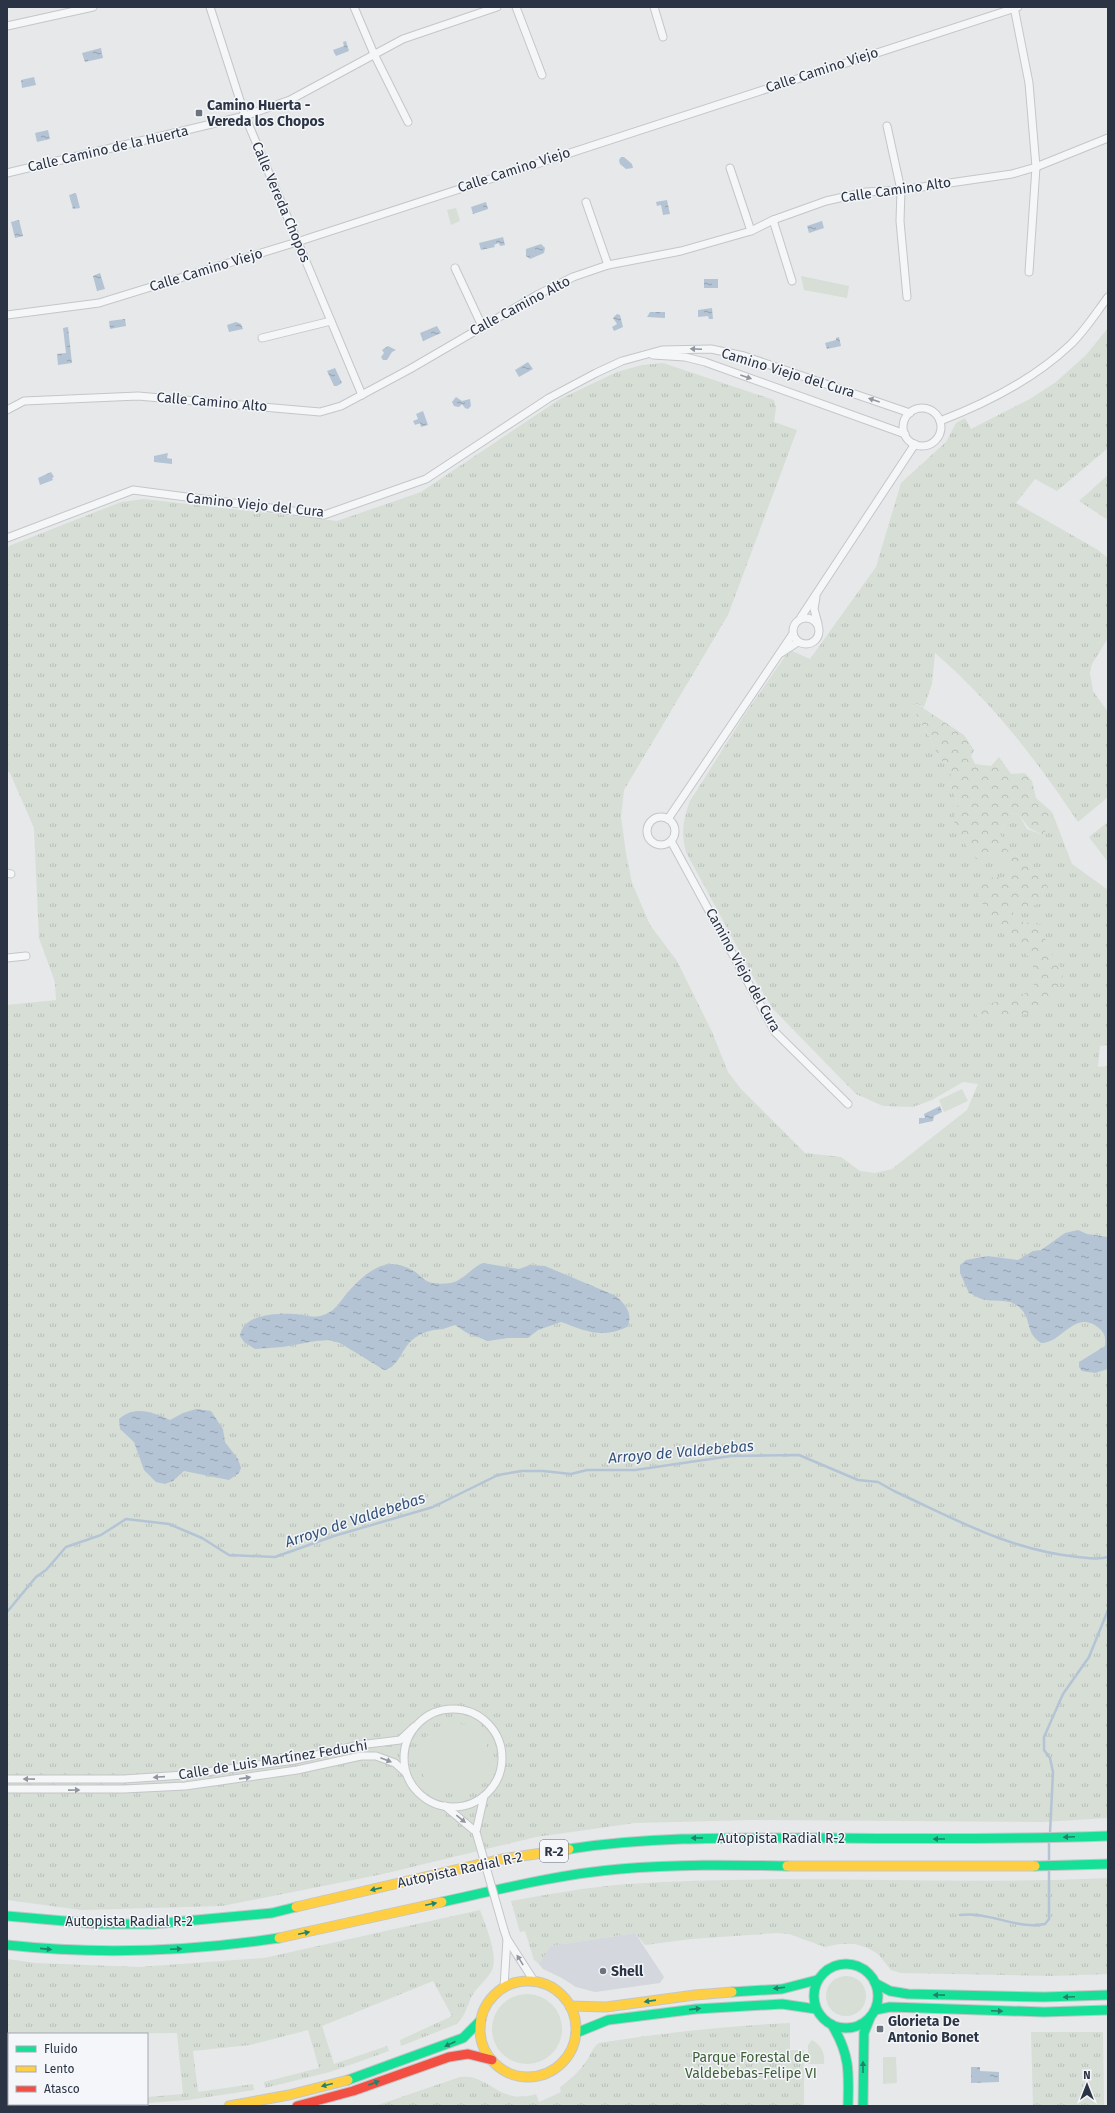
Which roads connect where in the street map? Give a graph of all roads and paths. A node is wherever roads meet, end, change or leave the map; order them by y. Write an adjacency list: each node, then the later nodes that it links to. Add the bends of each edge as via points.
1 (93, 7): 8 (street)
2 (210, 7): 12 (street, Calle Vereda Chopos)
3 (354, 7): 10 (street)
4 (496, 7): 10 (street, Calle Camino de la Huerta, via 403,38)
5 (516, 7): 11 (street)
6 (654, 7): 9 (street)
7 (1015, 7): 16 (street, via 1029,82); 23 (street, Calle Camino Viejo)
8 (7, 26)
9 (663, 37)
10 (374, 54): 12 (street, Calle Camino de la Huerta, via 290,100); 13 (street)
11 (542, 75)
12 (246, 116): 18 (street, Calle Camino de la Huerta); 23 (street, Calle Vereda Chopos)
13 (408, 122)
14 (888, 126): 19 (street)
15 (1108, 138): 16 (street, Calle Camino Alto)
16 (1036, 167): 19 (street, Calle Camino Alto, via 1012,174); 26 (street)
17 (730, 168): 22 (street)
18 (7, 173)
19 (901, 190): 21 (street, Calle Camino Alto, via 866,192 826,201); 28 (street, via 900,222)
20 (586, 202): 24 (street)
21 (773, 220): 22 (street, Calle Camino Alto); 27 (street)
22 (752, 231): 24 (street, Calle Camino Alto, via 681,251)
23 (297, 242): 30 (street, Calle Camino Viejo, via 99,303); 31 (street, Calle Vereda Chopos)
24 (608, 265): 32 (street, Calle Camino Alto, via 537,294)
25 (455, 268): 32 (street)
26 (1029, 272)
27 (792, 281)
28 (907, 297)
29 (1108, 297): 38 (street, via 1071,344 1035,374 992,398)
30 (7, 315)
31 (331, 321): 33 (street); 35 (street, Calle Vereda Chopos)
32 (482, 326): 35 (street, Calle Camino Alto)
33 (262, 338)
34 (641, 356): 37 (street, Camino Viejo del Cura, one-way to 34, via 744,356 711,349 662,350); 39 (street, Camino Viejo del Cura, one-way to 39, via 685,357 705,362); 41 (street, Camino Viejo del Cura, via 596,372 549,398 426,479 324,515 133,490)
35 (362, 395): 36 (street, Calle Camino Alto, via 341,406 320,412 138,396 24,401)
36 (7, 410)
37 (910, 413): 38 (street, via 924,408 931,410); 39 (street, via 904,427)
38 (940, 421): 40 (street, via 940,435 935,441 929,445)
39 (905, 434): 40 (street)
40 (915, 444): 42 (street)
41 (7, 538)
42 (817, 594): 43 (street); 44 (street, via 814,609)
43 (801, 617): 44 (street, via 810,618); 45 (street, via 794,623)
44 (818, 624): 46 (street, via 820,633 815,641 806,645)
45 (792, 635): 46 (street); 47 (street)
46 (798, 642): 47 (street)
47 (779, 654): 48 (street)
48 (668, 819): 49 (street, via 675,829); 49 (street, via 654,818 648,826 647,835 658,845)
49 (671, 841): 52 (street, Camino Viejo del Cura, via 775,1032)
50 (26, 956): 51 (street)
51 (7, 958)
52 (848, 1104)
53 (414, 1727): 54 (street, via 407,1741 404,1757); 55 (street, Calle de Luis Martínez Feduchi, one-way to 55, via 400,1740 359,1745 294,1760 200,1773 124,1779); 57 (street, via 427,1716 442,1710 458,1709 474,1713 487,1723 499,1741 502,1752 501,1768 495,1783)
54 (406, 1773): 56 (street, Calle de Luis Martínez Feduchi, one-way to 54, via 185,1786 296,1770 361,1756 376,1756 395,1763); 58 (street, via 421,1795)
55 (7, 1779)
56 (7, 1789)
57 (484, 1796): 58 (street, via 472,1803); 59 (street)
58 (445, 1806): 59 (street, one-way to 59)
59 (476, 1832): 63 (street, bridge)
60 (1108, 1836): 62 (main road, Autopista Radial R-2 / R-2, one-way to 62, via 984,1839 697,1838 618,1842 502,1859 272,1913 167,1923 107,1924)
61 (1108, 1864): 64 (main road, Autopista Radial R-2 / R-2, one-way to 61, via 62,1951 128,1952 226,1946 301,1934 537,1881 620,1869 697,1865 978,1867)
62 (7, 1916)
63 (507, 1939): 66 (street, one-way to 63); 68 (street)
64 (7, 1945)
65 (818, 1980): 67 (main road, via 829,1969 845,1964 863,1969); 70 (main road, one-way to 70, via 782,1989 695,1995 606,2007); 71 (main road, via 813,1999)
66 (534, 1981): 68 (main road, via 518,1982); 70 (main road, via 549,1985)
67 (875, 1983): 69 (main road, one-way to 67, via 908,1994 890,1991); 73 (main road, via 878,2001)
68 (504, 1988): 74 (main road, via 493,1996 485,2007)
69 (1108, 1996)
70 (570, 2006): 76 (main road, via 575,2019)
71 (816, 2009): 75 (main road, via 821,2017); 76 (main road, one-way to 71, via 608,2020 696,2009 782,2004)
72 (1108, 2010): 73 (main road, one-way to 72, via 890,2007 1044,2012)
73 (873, 2013): 75 (main road, via 854,2026 843,2028); 81 (main road, one-way to 73, via 864,2033)
74 (481, 2020): 77 (main road, via 480,2035 484,2048); 78 (main road, one-way to 78, via 463,2038 349,2080)
75 (832, 2025): 80 (main road, via 847,2053)
76 (576, 2033): 77 (main road, via 572,2048 564,2061 551,2071 536,2076 520,2076 509,2072)
77 (492, 2060): 79 (main road, one-way to 77, via 353,2091 449,2057 468,2054)
78 (229, 2106)
79 (297, 2106)
80 (848, 2106)
81 (864, 2106)

